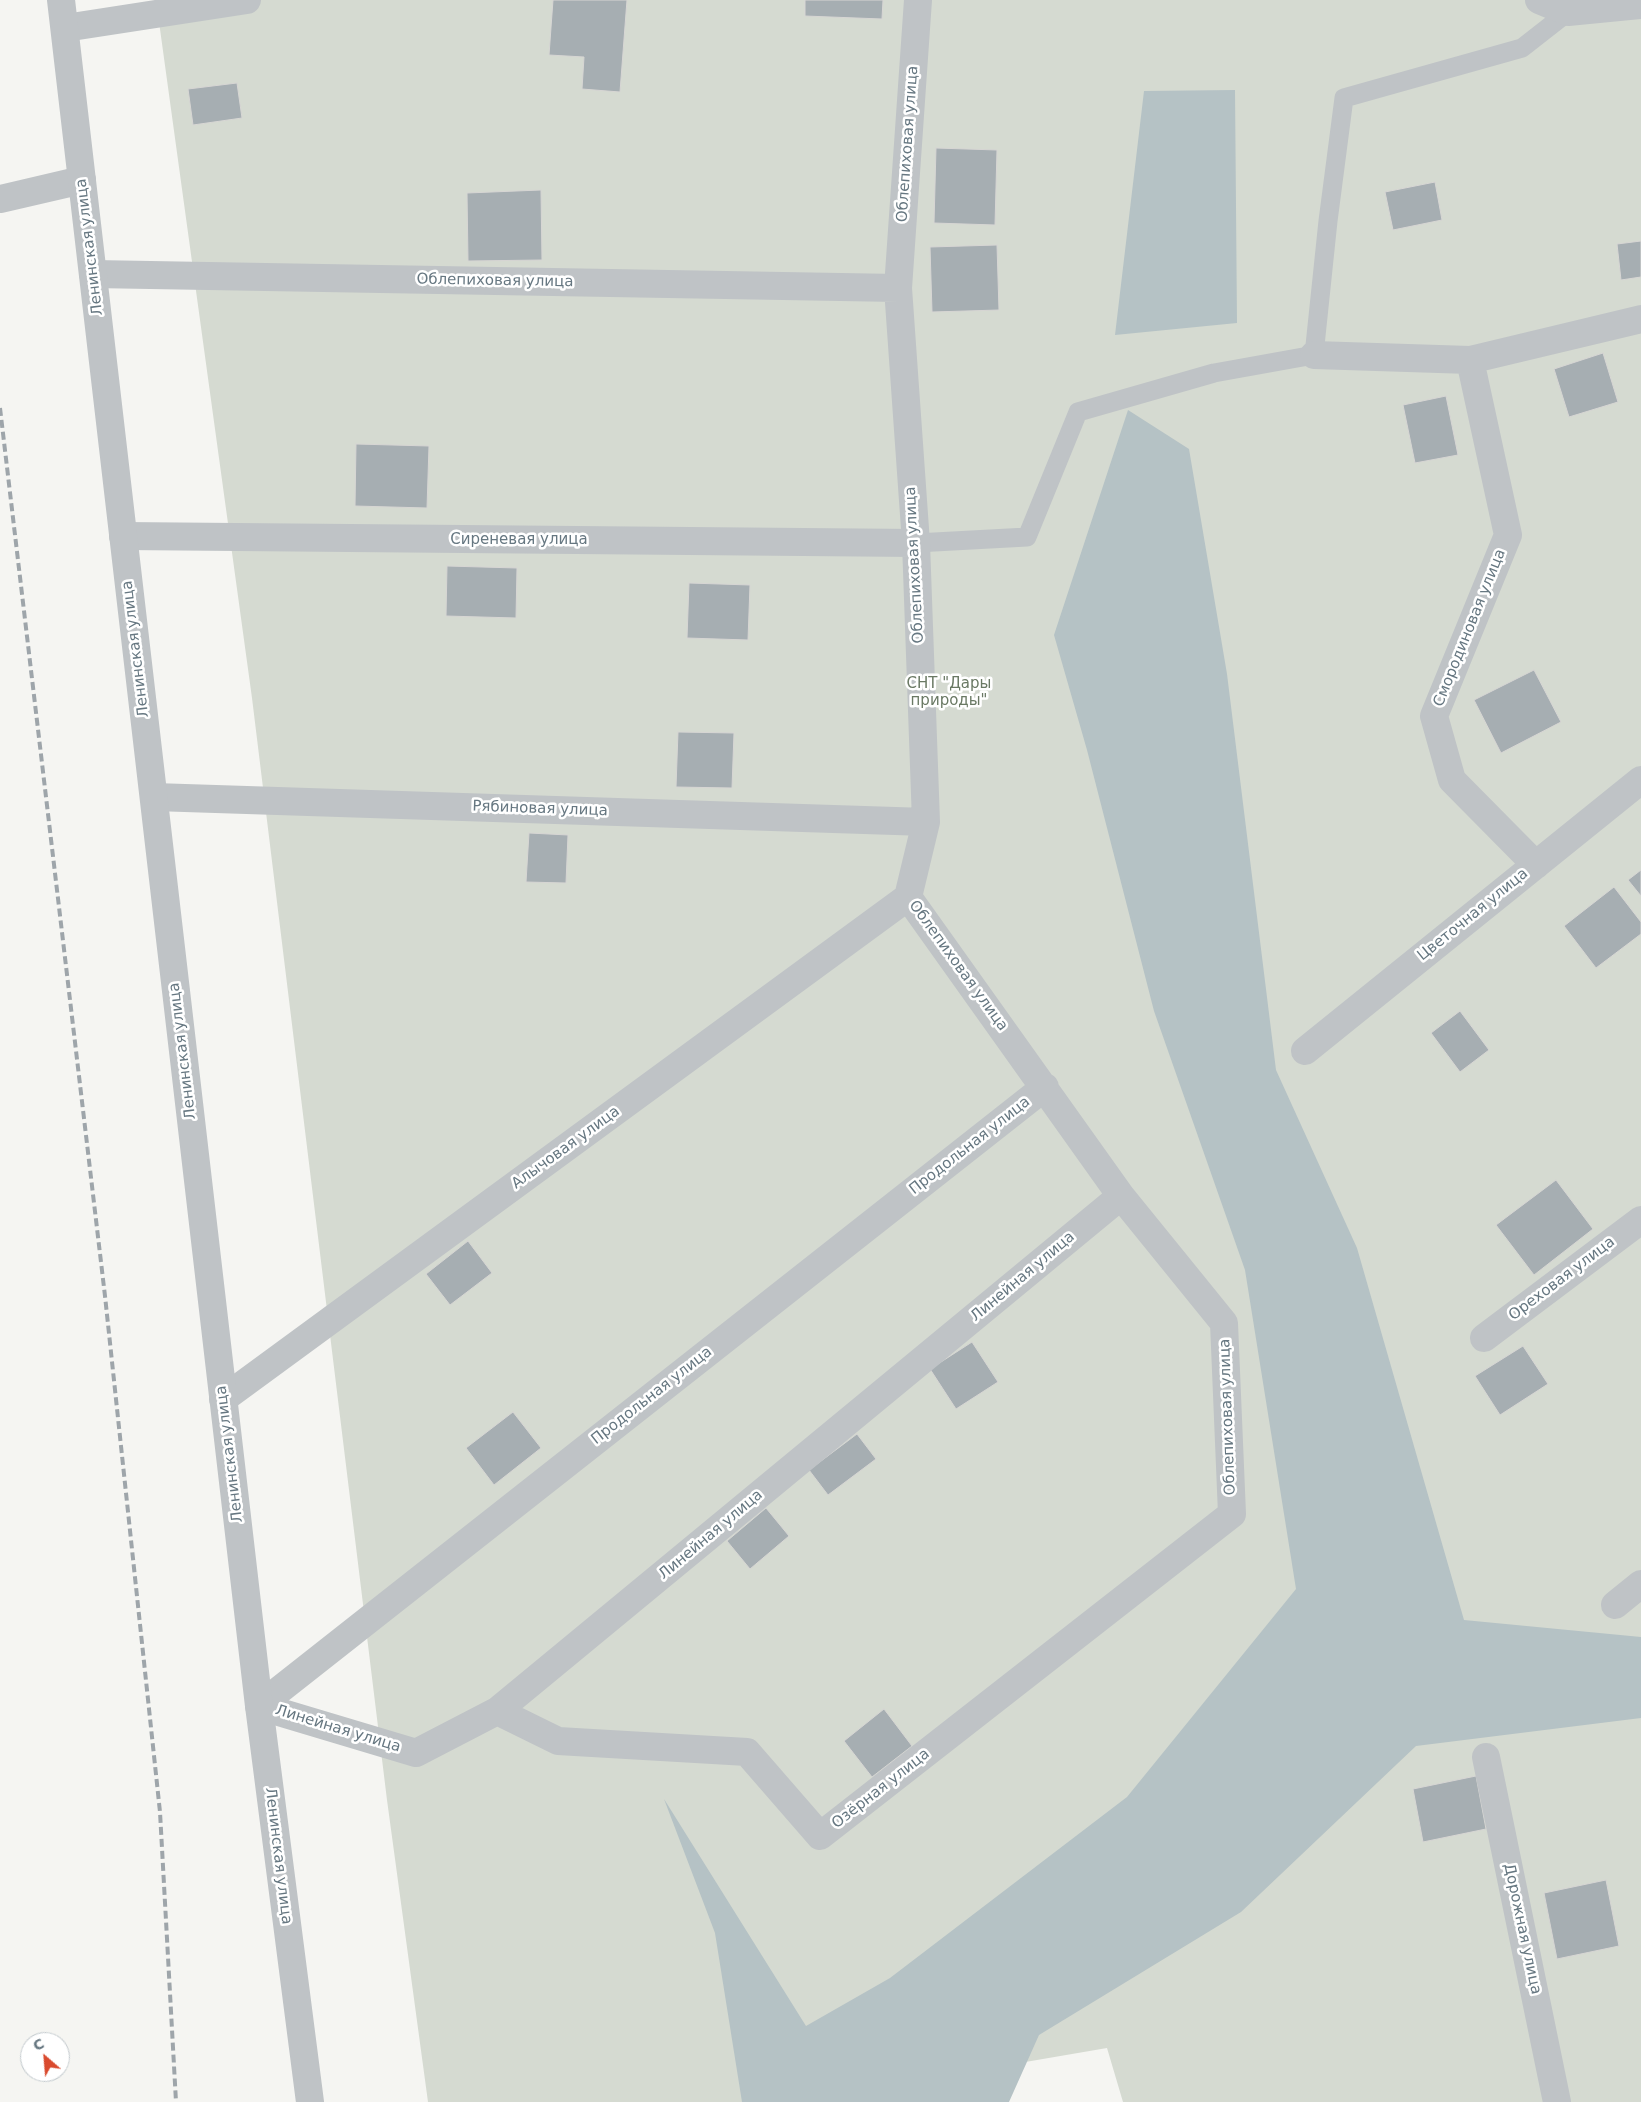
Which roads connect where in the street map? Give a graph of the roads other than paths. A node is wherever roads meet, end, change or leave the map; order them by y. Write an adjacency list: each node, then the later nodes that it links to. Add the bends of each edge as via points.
1 (61, 0): 7 (street, Ленинская улица)
2 (247, 0): 7 (street)
3 (918, 0): 11 (street, Облепиховая улица)
4 (1538, 0): 6 (street)
5 (1641, 5): 6 (street)
6 (1568, 12): 13 (lane, via 1522,48 1344,98)
7 (65, 28): 8 (street, Ленинская улица)
8 (82, 180): 9 (street); 10 (street, Ленинская улица)
9 (0, 199)
10 (93, 274): 11 (street, Облепиховая улица); 15 (street, Ленинская улица)
11 (898, 288): 16 (street, Облепиховая улица)
12 (1641, 318): 14 (street)
13 (1314, 355): 14 (street); 16 (lane, via 1214,373 1078,412 1027,537)
14 (1470, 360): 20 (street, Смородиновая улица, via 1508,536 1434,716 1452,780)
15 (124, 536): 16 (street, Сиреневая улица); 18 (street, Ленинская улица)
16 (916, 543): 19 (street, Облепиховая улица)
17 (1641, 780): 20 (street, Цветочная улица)
18 (154, 797): 19 (street, Рябиновая улица); 27 (street, Ленинская улица)
19 (926, 822): 21 (street, Облепиховая улица)
20 (1536, 865): 22 (street, Цветочная улица)
21 (908, 897): 23 (street, Облепиховая улица); 27 (street, Алычовая улица)
22 (1304, 1051)
23 (1045, 1087): 24 (street, Облепиховая улица); 31 (street, Продольная улица)
24 (1121, 1196): 28 (street, Облепиховая улица, via 1224,1324); 32 (street, Линейная улица)
25 (1641, 1220): 26 (street, Ореховая улица)
26 (1484, 1338)
27 (223, 1399): 31 (street, Ленинская улица)
28 (1232, 1514): 32 (street, Озёрная улица, via 820,1836 747,1752 558,1742)
29 (1641, 1584): 30 (street)
30 (1615, 1605)
31 (259, 1706): 32 (street, Линейная улица, via 416,1753); 34 (street, Ленинская улица)
32 (497, 1711)
33 (1486, 1757): 35 (street, Дорожная улица)
34 (310, 2102)
35 (1557, 2102)

